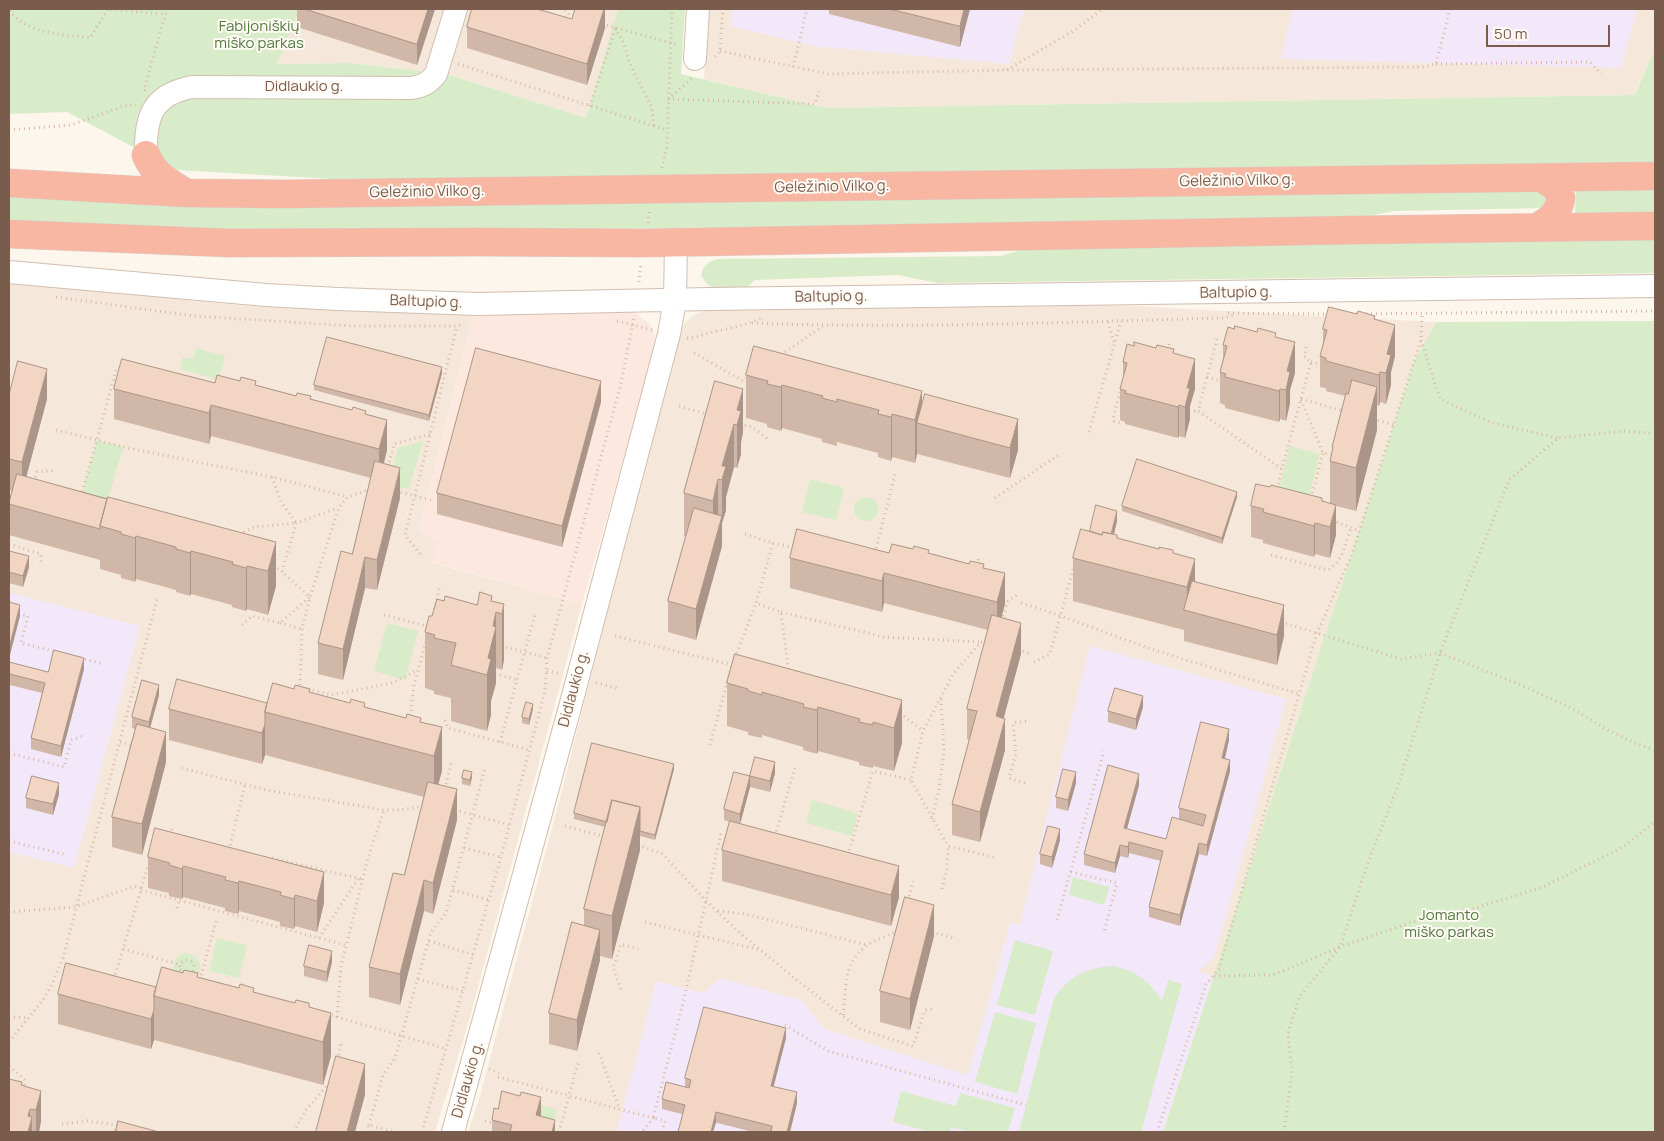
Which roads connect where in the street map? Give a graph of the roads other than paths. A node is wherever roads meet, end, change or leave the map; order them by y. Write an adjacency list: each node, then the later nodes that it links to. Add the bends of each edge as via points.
1 (456, 9): 4 (street, Didlaukio g., via 436,74 421,86 192,87 177,90 157,105 149,119)
2 (698, 9): 3 (street)
3 (696, 54)
4 (146, 155): 8 (highway, via 135,171); 9 (highway, via 151,168)
5 (1655, 176): 6 (highway, Geležinio Vilko g.)
6 (1541, 177): 9 (highway, Geležinio Vilko g.); 11 (highway, via 1558,189 1561,198 1556,214)
7 (9, 184): 8 (highway, Geležinio Vilko g.)
8 (104, 189): 9 (highway, Geležinio Vilko g.)
9 (186, 193)
10 (1655, 226): 11 (highway)
11 (1536, 228): 13 (highway)
12 (9, 234): 13 (highway, via 229,243)
13 (676, 243): 16 (street, Didlaukio g.)
14 (9, 272): 16 (street, Baltupio g., via 338,299 478,304)
15 (1655, 286): 16 (street, Baltupio g.)
16 (675, 300): 17 (street, Didlaukio g., via 669,334 569,711)
17 (453, 1132)

